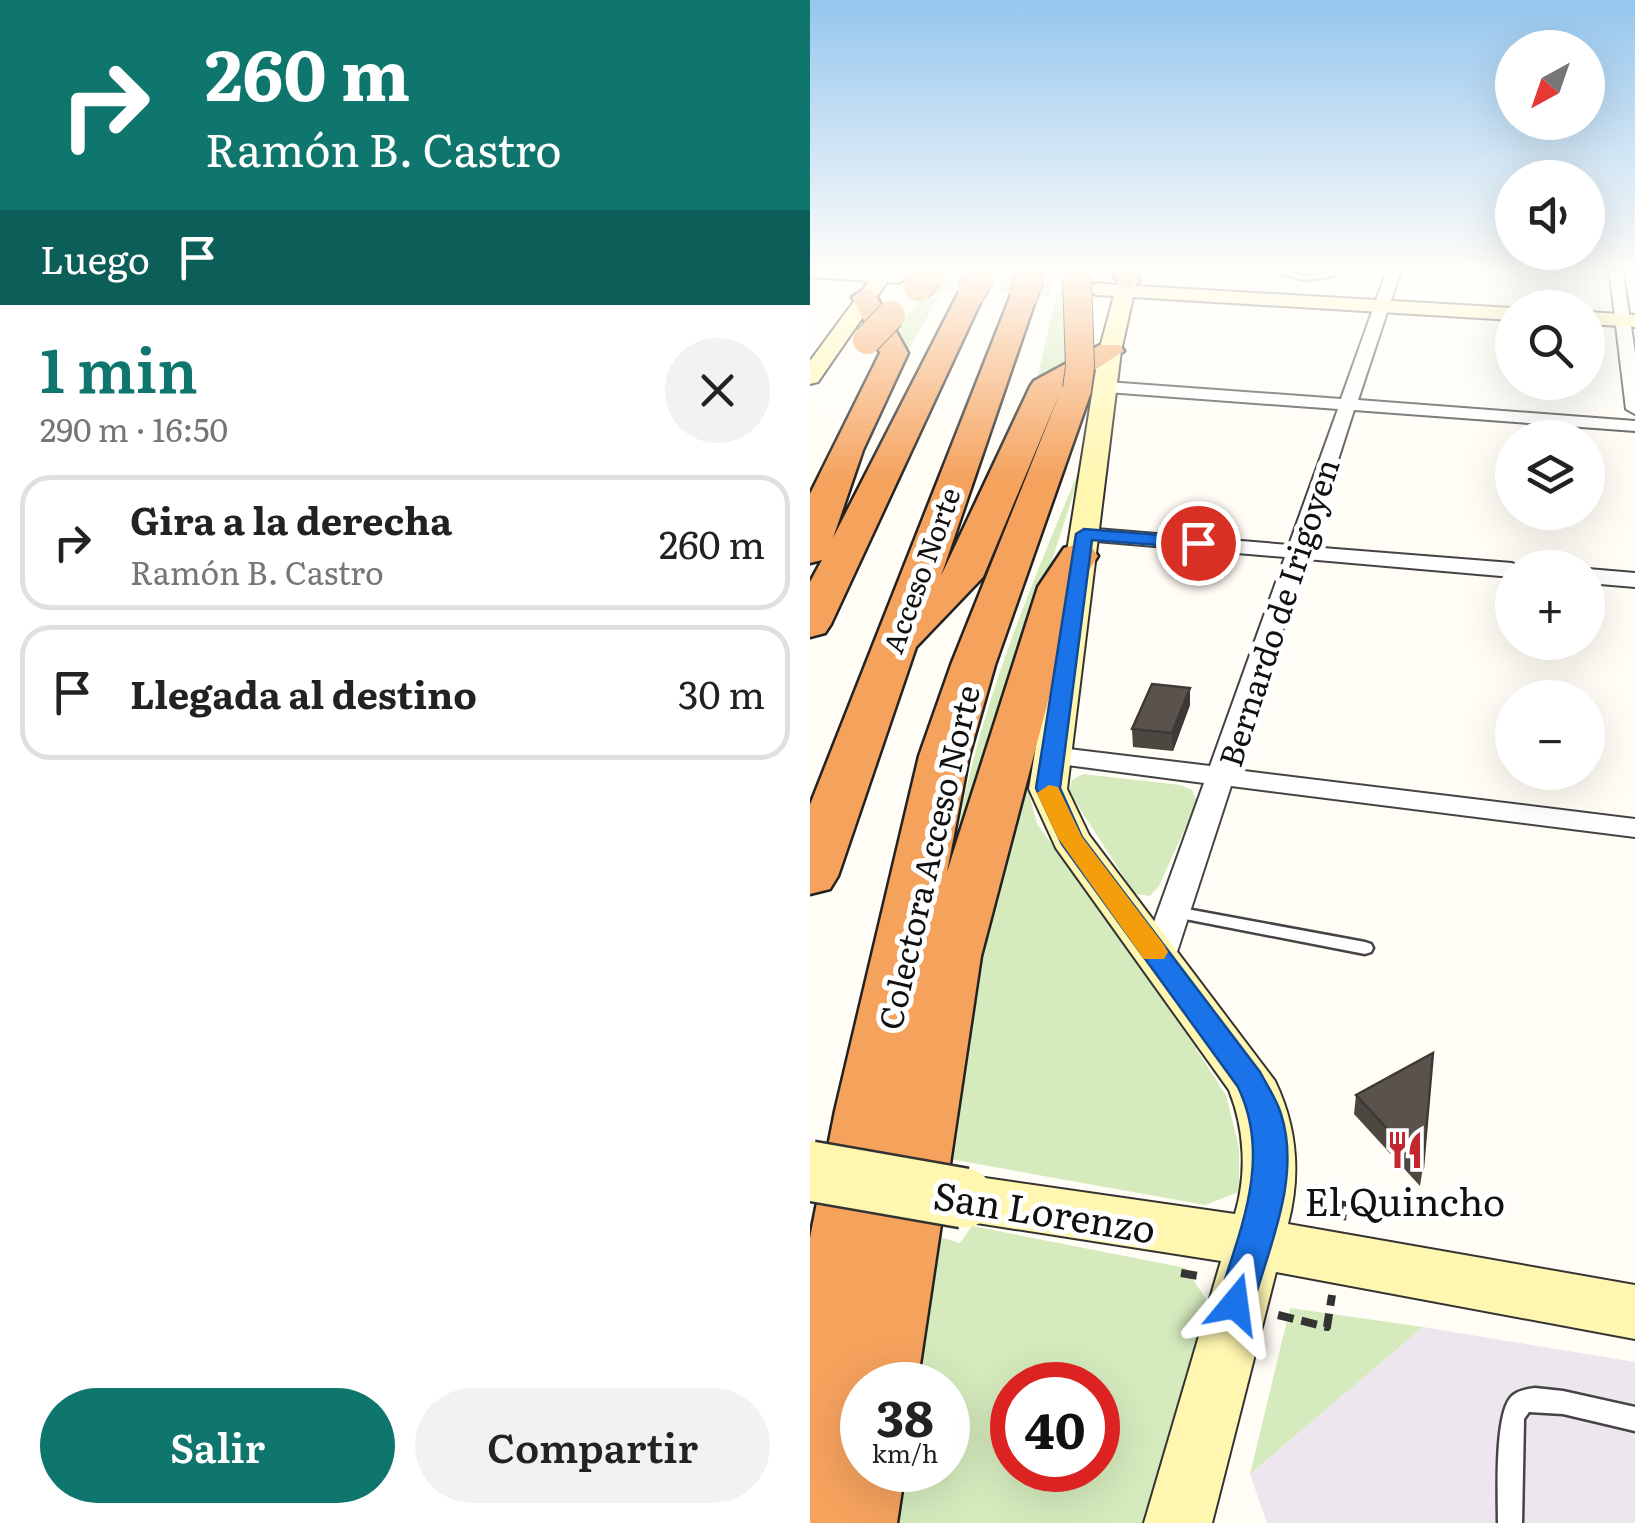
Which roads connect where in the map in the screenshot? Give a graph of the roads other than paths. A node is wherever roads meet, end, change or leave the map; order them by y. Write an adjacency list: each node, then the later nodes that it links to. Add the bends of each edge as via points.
1 (840, 338): 9 (street)
2 (868, 338): 12 (highway, bridge)
3 (889, 338): 16 (highway, via 894,353 859,417)
4 (949, 338): 21 (highway)
5 (1007, 338): 22 (highway, Acceso Norte)
6 (1100, 338): 10 (street)
7 (1368, 338): 11 (street, Bernardo de Irigoyen)
8 (1629, 338): 13 (street)
9 (812, 371)
10 (1098, 375): 11 (street); 15 (street); 22 (highway, via 1045,387 963,577); 35 (highway, Colectora Acceso Norte, via 973,665 944,756 869,1110)
11 (1346, 405): 14 (street); 17 (street, Bernardo de Irigoyen)
12 (827, 406)
13 (1635, 409)
14 (1635, 426)
15 (1081, 545): 17 (street); 23 (street); 33 (highway, via 1058,586 951,956)
16 (810, 551)
17 (1298, 551): 18 (street); 24 (street, Bernardo de Irigoyen)
18 (1495, 568)
19 (1605, 577): 20 (street)
20 (1635, 580)
21 (810, 624)
22 (891, 648): 26 (highway, Acceso Norte)
23 (1052, 755): 24 (street); 29 (street, via 1048,788 1054,810)
24 (1222, 778): 25 (street); 27 (street, Bernardo de Irigoyen)
25 (1635, 828)
26 (810, 876)
27 (1176, 912): 28 (lane); 29 (street, Bernardo de Irigoyen)
28 (1366, 948)
29 (1158, 958): 31 (street, via 1250,1080 1266,1113 1268,1192)
30 (810, 1171): 31 (street, San Lorenzo, bridge)
31 (1252, 1242): 32 (street, San Lorenzo); 38 (street)
32 (1635, 1312)
33 (880, 1362)
34 (1635, 1419): 39 (lane, via 1544,1401 1517,1407)
35 (810, 1462)
36 (857, 1492): 37 (highway)
37 (852, 1523)
38 (1178, 1523)
39 (1510, 1523)

